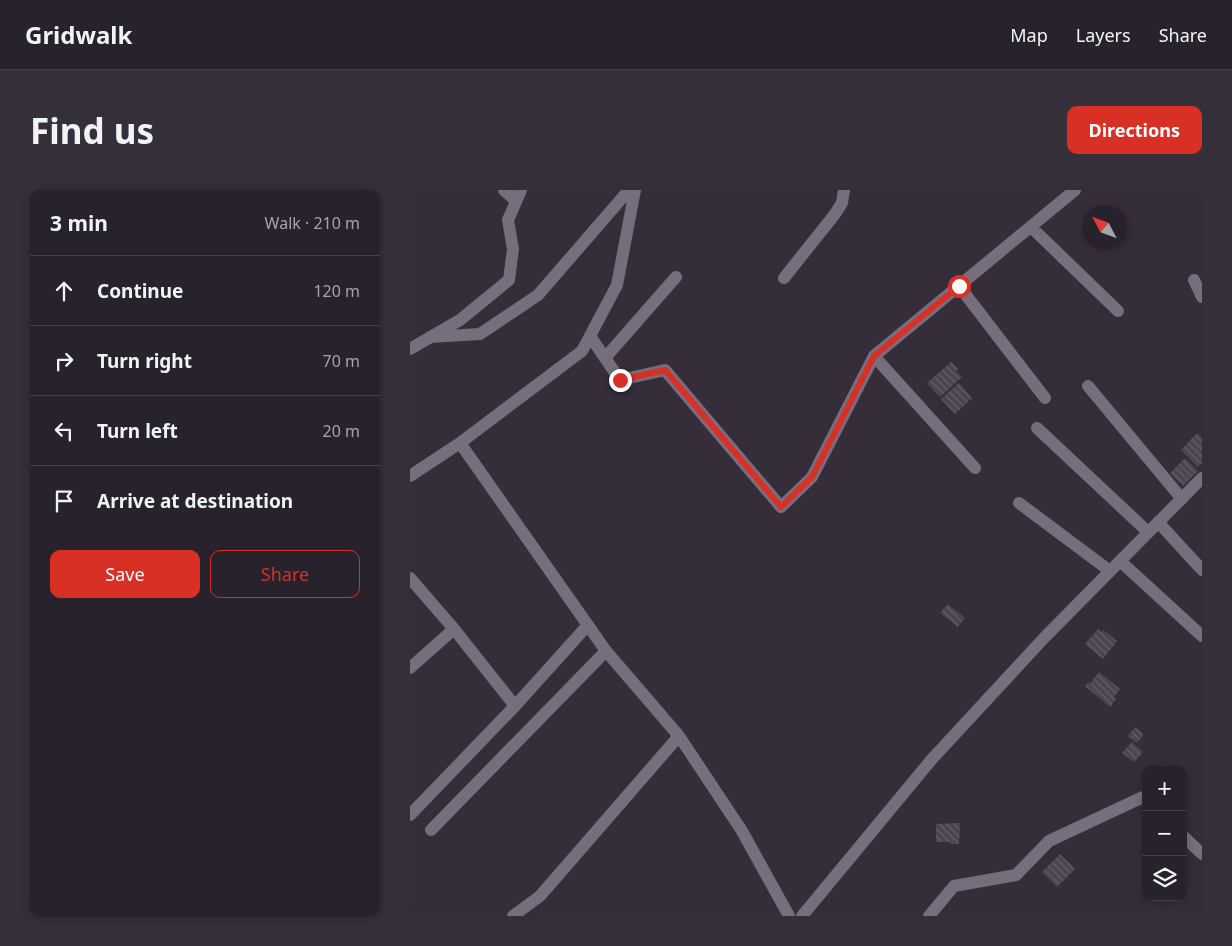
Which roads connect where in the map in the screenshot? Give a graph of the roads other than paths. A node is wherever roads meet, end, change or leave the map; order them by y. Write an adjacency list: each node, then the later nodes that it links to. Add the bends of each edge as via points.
1 (504, 190): 6 (street)
2 (629, 190): 15 (street, via 538,295 480,334)
3 (635, 190): 14 (street, via 617,284)
4 (844, 190): 9 (street, via 835,214)
5 (1075, 190): 7 (street)
6 (519, 196): 15 (street, via 508,220 513,249 509,280 460,320)
7 (1030, 227): 11 (street); 13 (street)
8 (676, 276): 18 (street)
9 (784, 278)
10 (1194, 280): 12 (street)
11 (959, 286): 17 (street); 20 (street)
12 (1202, 297)
13 (1118, 311)
14 (590, 336): 18 (street); 22 (street, via 582,351)
15 (430, 337): 16 (street)
16 (410, 348)
17 (874, 356): 18 (street, via 812,477 781,507 665,370 620,380); 23 (street)
18 (605, 358)
19 (1088, 386): 26 (street)
20 (1045, 398)
21 (1037, 428): 29 (street)
22 (460, 443): 24 (street); 34 (street)
23 (975, 468)
24 (410, 476)
25 (1202, 478): 26 (street)
26 (1182, 499): 28 (street)
27 (1019, 504): 32 (street)
28 (1158, 522): 29 (street); 31 (street)
29 (1148, 532): 30 (street)
30 (1120, 561): 32 (street); 36 (street)
31 (1202, 570)
32 (1110, 571): 48 (street, via 932,759)
33 (410, 578): 35 (street)
34 (587, 626): 37 (street); 39 (street)
35 (454, 629): 38 (street); 39 (street)
36 (1202, 636)
37 (606, 651): 40 (street); 43 (street)
38 (410, 668)
39 (515, 706): 42 (street)
40 (679, 736): 46 (street, via 540,896); 47 (street, via 742,831)
41 (1142, 797): 49 (street, via 1049,841 1016,875 954,886)
42 (410, 815)
43 (431, 830)
44 (1187, 840): 45 (street)
45 (1202, 854)
46 (513, 916)
47 (789, 916)
48 (802, 916)
49 (929, 916)

